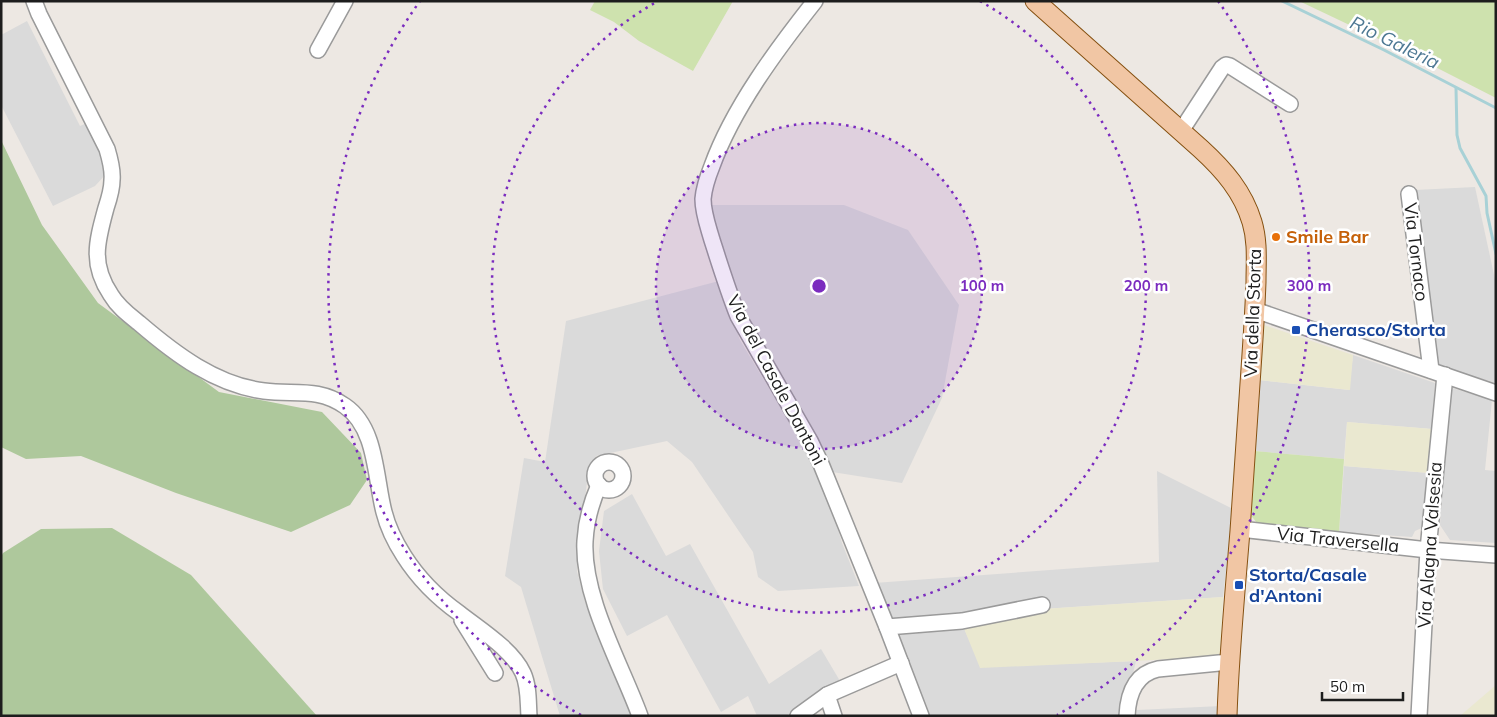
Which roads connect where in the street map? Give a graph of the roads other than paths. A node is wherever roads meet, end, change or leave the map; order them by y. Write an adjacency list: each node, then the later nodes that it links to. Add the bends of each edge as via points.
1 (34, 1): 17 (street, via 110,160 111,192 96,247 98,267 111,296 154,336 208,372 264,391 320,394 348,408 367,433 384,512 396,542 413,569)
2 (345, 1): 5 (street)
3 (815, 1): 18 (street, Via del Casale Dantoni, via 770,60 724,138 705,187 704,213 738,316 810,441)
4 (1035, 1): 7 (main road, Via della Storta)
5 (318, 50)
6 (1290, 104): 7 (street, via 1226,65)
7 (1181, 131): 9 (main road, Via della Storta, via 1224,170 1246,205 1256,239)
8 (1409, 194): 10 (street, Via Tornaco)
9 (1255, 310): 10 (street); 13 (main road, Via della Storta)
10 (1438, 373): 11 (street); 14 (street, Via Alagna Valsesia)
11 (1496, 393)
12 (599, 486): 24 (street, via 586,530 590,588)
13 (1240, 529): 14 (street, Via Traversella); 19 (main road, Via della Storta)
14 (1428, 550): 15 (street, Via Traversella); 30 (street, Via Alagna Valsesia)
15 (1496, 555)
16 (1042, 605): 18 (street, via 962,621)
17 (457, 612): 21 (street); 23 (street, via 518,663 527,688)
18 (887, 627): 20 (street, Via del Casale Dantoni)
19 (1229, 662): 28 (street, via 1149,672 1137,681 1130,694); 29 (main road, Via della Storta)
20 (901, 663): 22 (street); 27 (street, Via del Casale Dantoni)
21 (495, 673)
22 (827, 695): 25 (street); 26 (street)
23 (529, 716)
24 (640, 716)
25 (798, 716)
26 (834, 716)
27 (921, 716)
28 (1127, 716)
29 (1227, 716)
30 (1420, 716)

